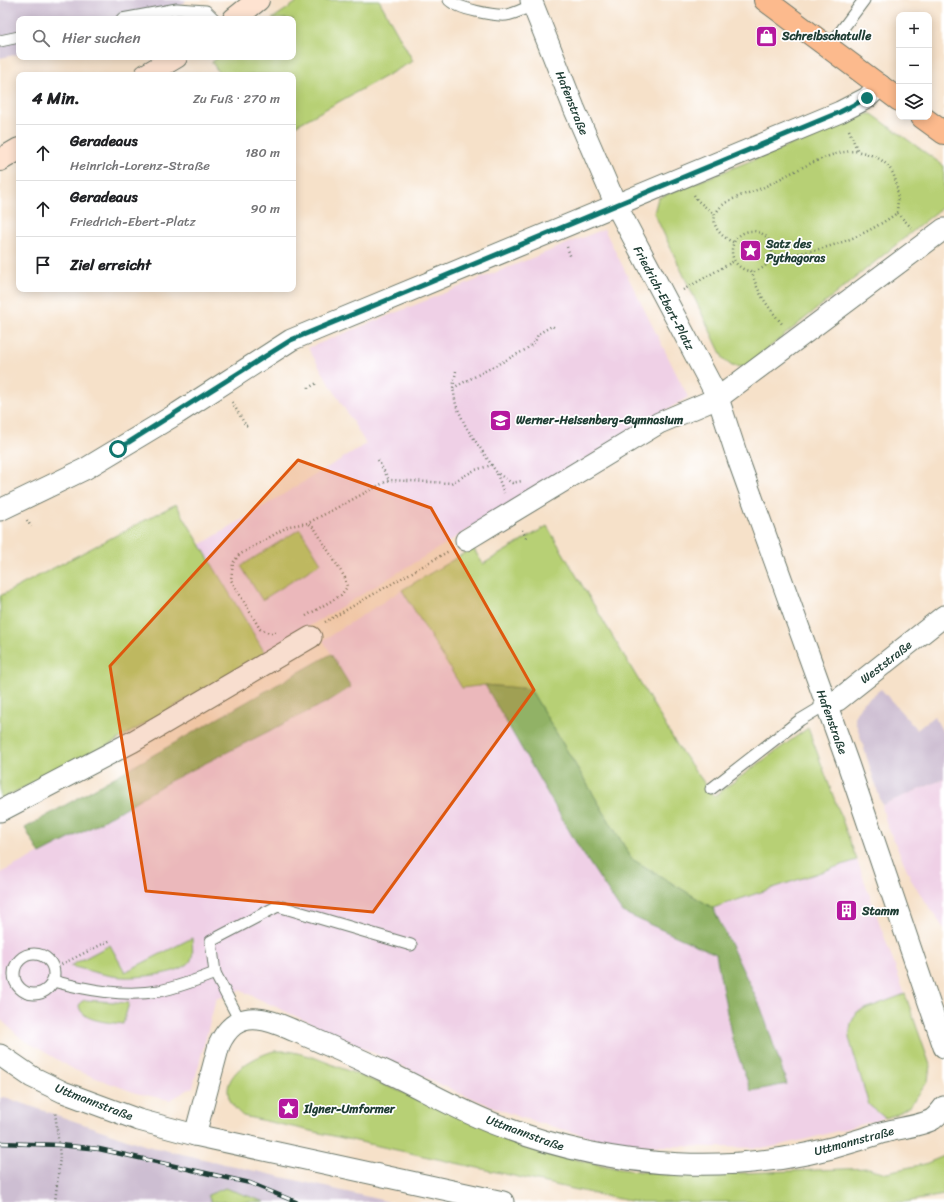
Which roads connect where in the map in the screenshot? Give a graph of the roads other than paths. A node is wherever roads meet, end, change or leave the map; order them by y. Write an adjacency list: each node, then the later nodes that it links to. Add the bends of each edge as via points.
1 (258, 0): 9 (main road)
2 (449, 0): 5 (lane, via 453,4 477,11 507,15)
3 (765, 0): 12 (main road)
4 (864, 0): 12 (lane)
5 (532, 2): 21 (street, Hafenstraße)
6 (176, 5): 7 (lane); 8 (lane, via 206,11)
7 (134, 16)
8 (211, 16)
9 (238, 16)
10 (16, 37): 11 (lane)
11 (0, 40)
12 (829, 47): 15 (main road)
13 (171, 60): 14 (main road)
14 (151, 72)
15 (880, 85): 16 (main road); 21 (street, via 867,98 840,112)
16 (896, 98)
17 (926, 120): 18 (main road)
18 (944, 133)
19 (16, 151): 20 (main road)
20 (0, 160)
21 (616, 205): 23 (street, Friedrich-Ebert-Platz); 24 (street, via 291,340 85,469)
22 (944, 229): 23 (street)
23 (718, 398): 25 (street, via 659,423); 28 (street, Hafenstraße)
24 (0, 510)
25 (466, 540)
26 (944, 616): 28 (street, Weststraße, via 838,700)
27 (311, 637): 30 (street, via 132,742)
28 (825, 705): 29 (lane, via 800,720); 34 (street, Hafenstraße)
29 (711, 789)
30 (0, 811)
31 (411, 945): 32 (lane, via 278,906 212,941)
32 (215, 974): 33 (lane, via 179,986 148,992 107,992); 35 (lane)
33 (52, 981): 33 (lane, via 40,992 28,992 19,986 15,970 26,955 45,957 53,969)
34 (937, 1001): 36 (street, Hafenstraße)
35 (240, 1021): 38 (street, Uttmannstraße, via 270,1021 352,1056 499,1126 565,1148 616,1158 668,1164 768,1161 833,1149 920,1123 933,1119); 39 (street, via 225,1033 219,1045)
36 (944, 1047)
37 (0, 1055): 39 (street, Uttmannstraße, via 32,1077 63,1092 139,1120)
38 (944, 1107)
39 (194, 1135): 40 (street, Uttmannstraße)
40 (503, 1202)

